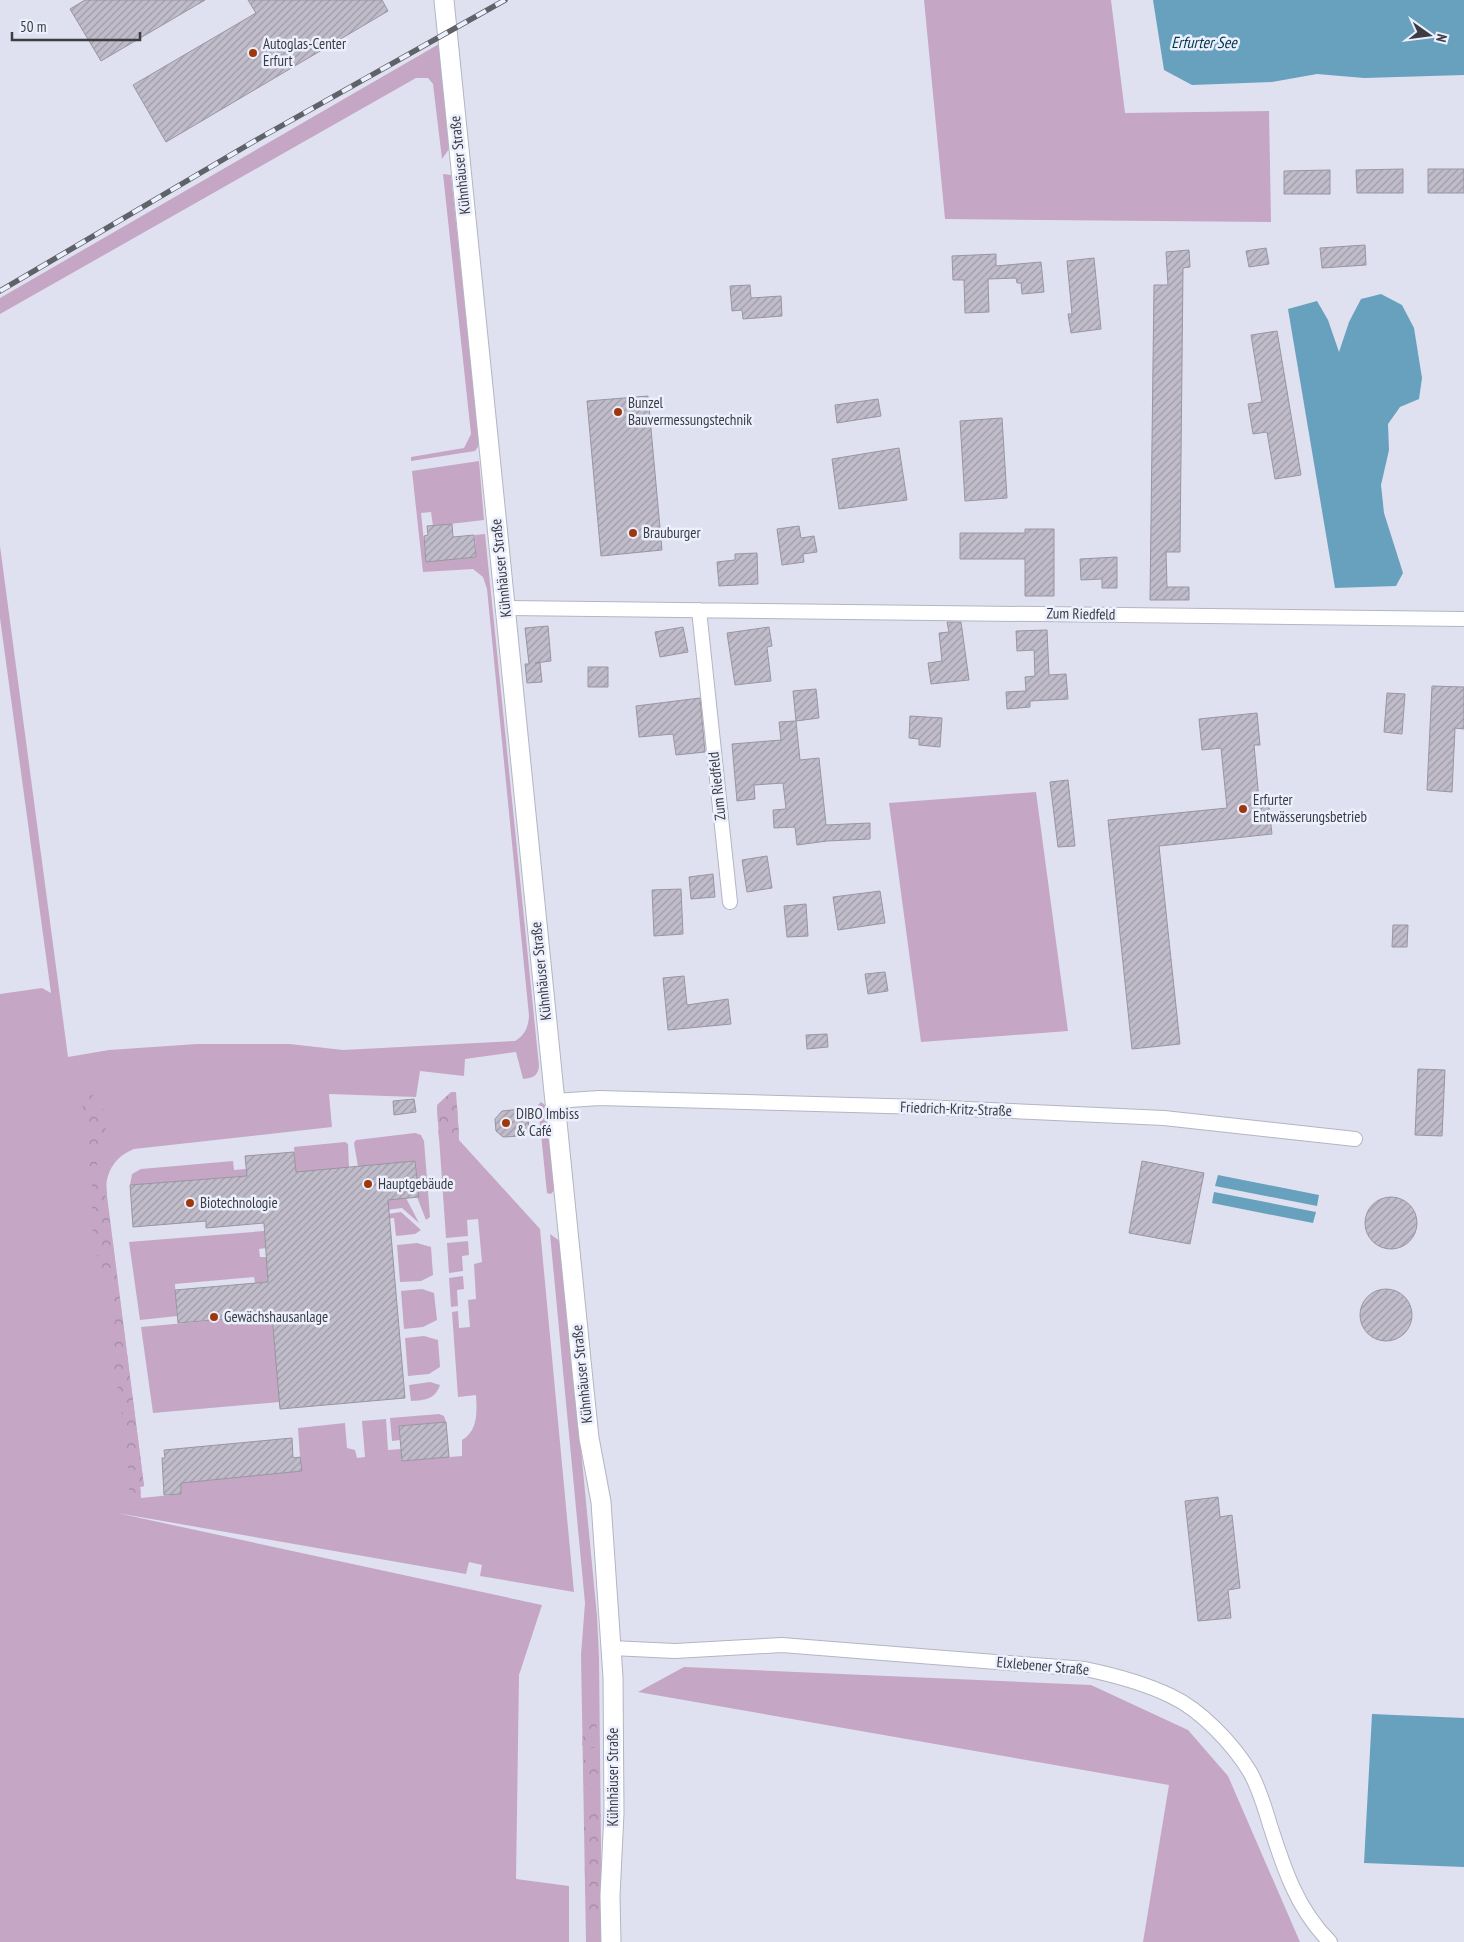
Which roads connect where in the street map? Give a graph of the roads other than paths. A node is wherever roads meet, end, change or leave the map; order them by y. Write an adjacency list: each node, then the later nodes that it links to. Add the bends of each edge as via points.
1 (444, 0): 2 (street, Kühnhäuser Straße)
2 (506, 608): 3 (street, Zum Riedfeld); 6 (street, Kühnhäuser Straße)
3 (699, 610): 4 (street, Zum Riedfeld); 5 (street, Zum Riedfeld)
4 (1464, 619)
5 (730, 902)
6 (555, 1100): 7 (street, Friedrich-Kritz-Straße, via 718,1101 1154,1117); 8 (street, Kühnhäuser Straße, via 588,1429 601,1502)
7 (1355, 1139)
8 (611, 1648): 9 (street, Kühnhäuser Straße, via 614,1812); 10 (street, Elxlebener Straße, via 675,1650 782,1645 1084,1668 1118,1676 1173,1696 1214,1728 1250,1772 1295,1895)
9 (611, 1942)
10 (1330, 1942)

